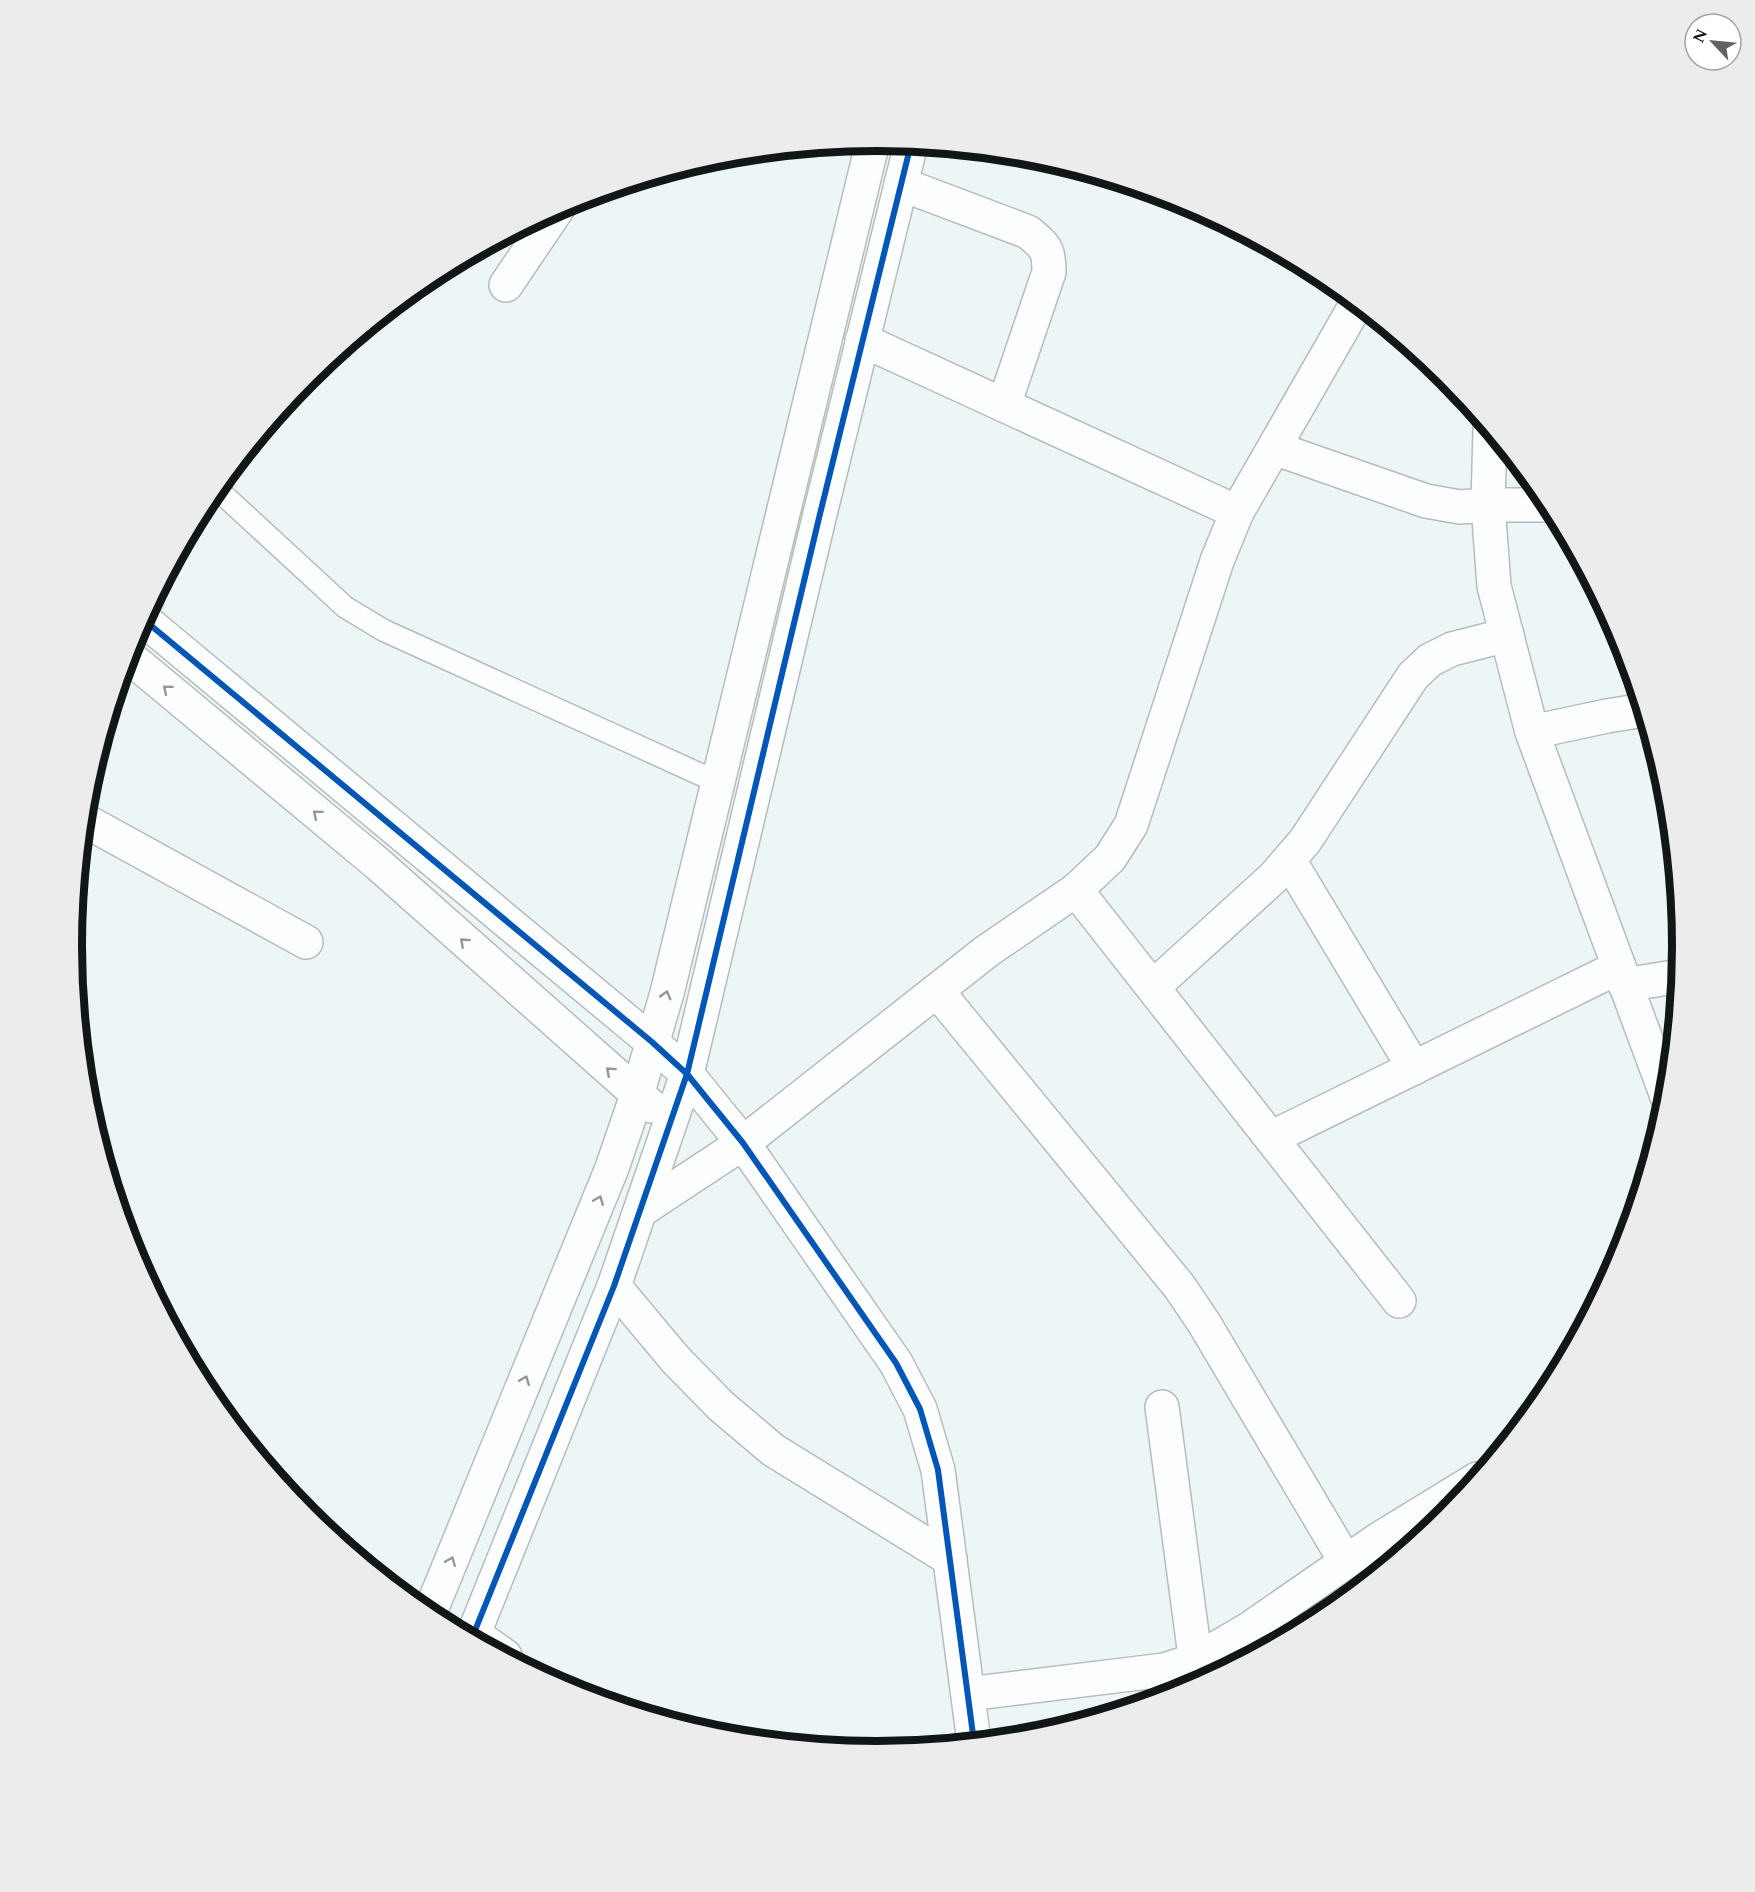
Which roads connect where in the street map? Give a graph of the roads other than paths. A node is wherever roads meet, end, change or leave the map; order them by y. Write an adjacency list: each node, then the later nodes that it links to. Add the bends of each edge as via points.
1 (870, 151): 20 (street)
2 (909, 152): 3 (street)
3 (901, 184): 7 (street); 8 (street, via 1028,232 1049,255 1048,272)
4 (548, 223): 5 (street)
5 (506, 285)
6 (1353, 309): 10 (street)
7 (862, 340): 8 (street); 31 (street)
8 (1004, 405): 14 (street)
9 (1490, 440): 13 (street)
10 (1274, 447): 13 (street, via 1426,501 1460,507); 14 (street)
11 (223, 494): 20 (lane, via 345,607 383,630)
12 (1538, 502): 13 (street)
13 (1488, 505): 16 (street, via 1494,586)
14 (1237, 512): 23 (street, via 1217,561 1131,825 1110,858)
15 (150, 625): 29 (street)
16 (1507, 635): 19 (street); 22 (street, via 1452,649 1430,660 1413,676)
17 (135, 662): 33 (street, one-way to 17, via 378,864)
18 (1636, 711): 19 (street)
19 (1532, 732): 25 (street)
20 (717, 782): 29 (street, one-way to 20)
21 (92, 824): 24 (street)
22 (1289, 860): 27 (street); 30 (street)
23 (1076, 890): 27 (street); 28 (street)
24 (306, 942)
25 (1622, 976): 26 (street); 30 (street); 32 (street)
26 (1671, 976)
27 (1153, 987): 35 (street)
28 (937, 991): 36 (street); 44 (street, via 1179,1286)
29 (652, 1042): 31 (street); 33 (street)
30 (1414, 1068): 35 (street)
31 (687, 1074): 34 (street); 36 (street)
32 (1661, 1080)
33 (637, 1095): 34 (street); 45 (street, one-way to 33, via 608,1179)
34 (671, 1122): 37 (street)
35 (1271, 1138): 39 (street)
36 (743, 1143): 37 (street); 43 (street, via 890,1354 920,1409 938,1470)
37 (640, 1211): 38 (street)
38 (614, 1286): 43 (street, via 683,1367 773,1450); 46 (street)
39 (1399, 1301)
40 (1162, 1407): 47 (street)
41 (1442, 1506): 42 (street)
42 (1386, 1549): 44 (street)
43 (950, 1559): 48 (street)
44 (1346, 1562): 47 (street, via 1249,1629)
45 (433, 1605)
46 (475, 1631)
47 (1197, 1672): 48 (street, via 1164,1670)
48 (968, 1694): 49 (street)
49 (973, 1735)

